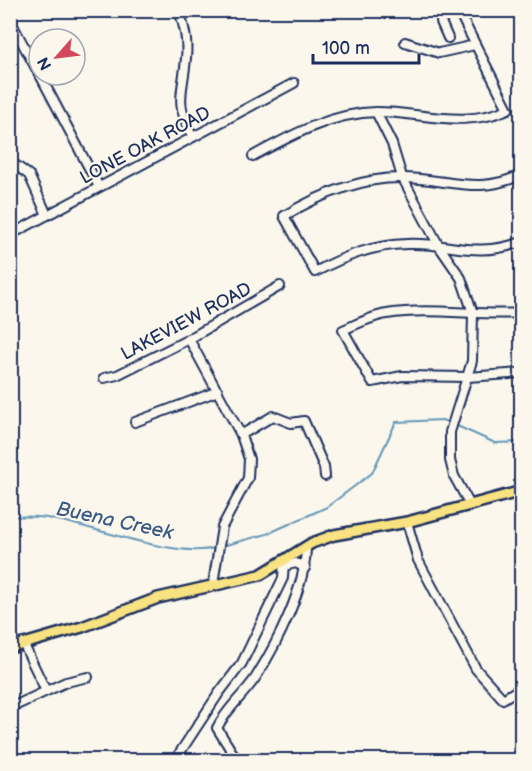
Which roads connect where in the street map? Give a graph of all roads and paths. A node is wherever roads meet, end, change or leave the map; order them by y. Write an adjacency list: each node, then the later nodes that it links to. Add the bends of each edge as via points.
1 (180, 10): 12 (street, via 186,57 180,102)
2 (452, 10): 5 (street, via 444,14 441,22)
3 (458, 10): 7 (street)
4 (10, 20): 8 (street)
5 (448, 38)
6 (405, 42): 7 (street, via 439,52)
7 (476, 45): 11 (street, via 508,109 470,120)
8 (27, 52)
9 (294, 82): 12 (street, LONE OAK ROAD)
10 (46, 87): 17 (street)
11 (376, 112): 13 (street, via 340,117 303,129); 16 (street)
12 (192, 136): 17 (street, LONE OAK ROAD)
13 (253, 156)
14 (10, 161): 18 (street, via 29,175)
15 (522, 174): 16 (street, via 474,187)
16 (402, 177): 21 (street); 21 (street, via 373,179 324,195 284,216 315,272 371,248 408,243)
17 (99, 187): 18 (street, LONE OAK ROAD)
18 (47, 215): 19 (street, LONE OAK ROAD)
19 (10, 235)
20 (522, 242): 21 (street, via 486,251)
21 (439, 246): 23 (street, via 461,278)
22 (280, 286): 25 (street, LAKEVIEW ROAD)
23 (473, 313): 24 (street); 27 (street); 27 (street, via 386,314 343,330 372,382 402,376)
24 (522, 313)
25 (189, 339): 28 (street, LAKEVIEW ROAD); 29 (street)
26 (522, 373): 27 (street)
27 (468, 377): 34 (street, via 453,419 450,460)
28 (104, 378)
29 (218, 390): 30 (street); 31 (street)
30 (135, 422)
31 (241, 435): 32 (street, via 273,416 285,422 304,421); 39 (street, via 249,459 248,478 222,527)
32 (325, 476)
33 (522, 491): 34 (main road)
34 (470, 505): 35 (main road)
35 (407, 522): 36 (main road, via 334,535); 44 (street, via 418,560 476,669 503,699)
36 (306, 548): 37 (main road); 38 (street)
37 (284, 563): 38 (street); 39 (main road, via 260,575); 46 (street, via 283,578 242,663)
38 (305, 568): 47 (street, via 289,614 256,677 226,711 217,728)
39 (213, 584): 40 (main road)
40 (23, 643): 41 (main road); 43 (street)
41 (10, 648)
42 (88, 677): 43 (street)
43 (46, 691): 45 (street)
44 (514, 692)
45 (10, 708)
46 (175, 760)
47 (237, 760)

